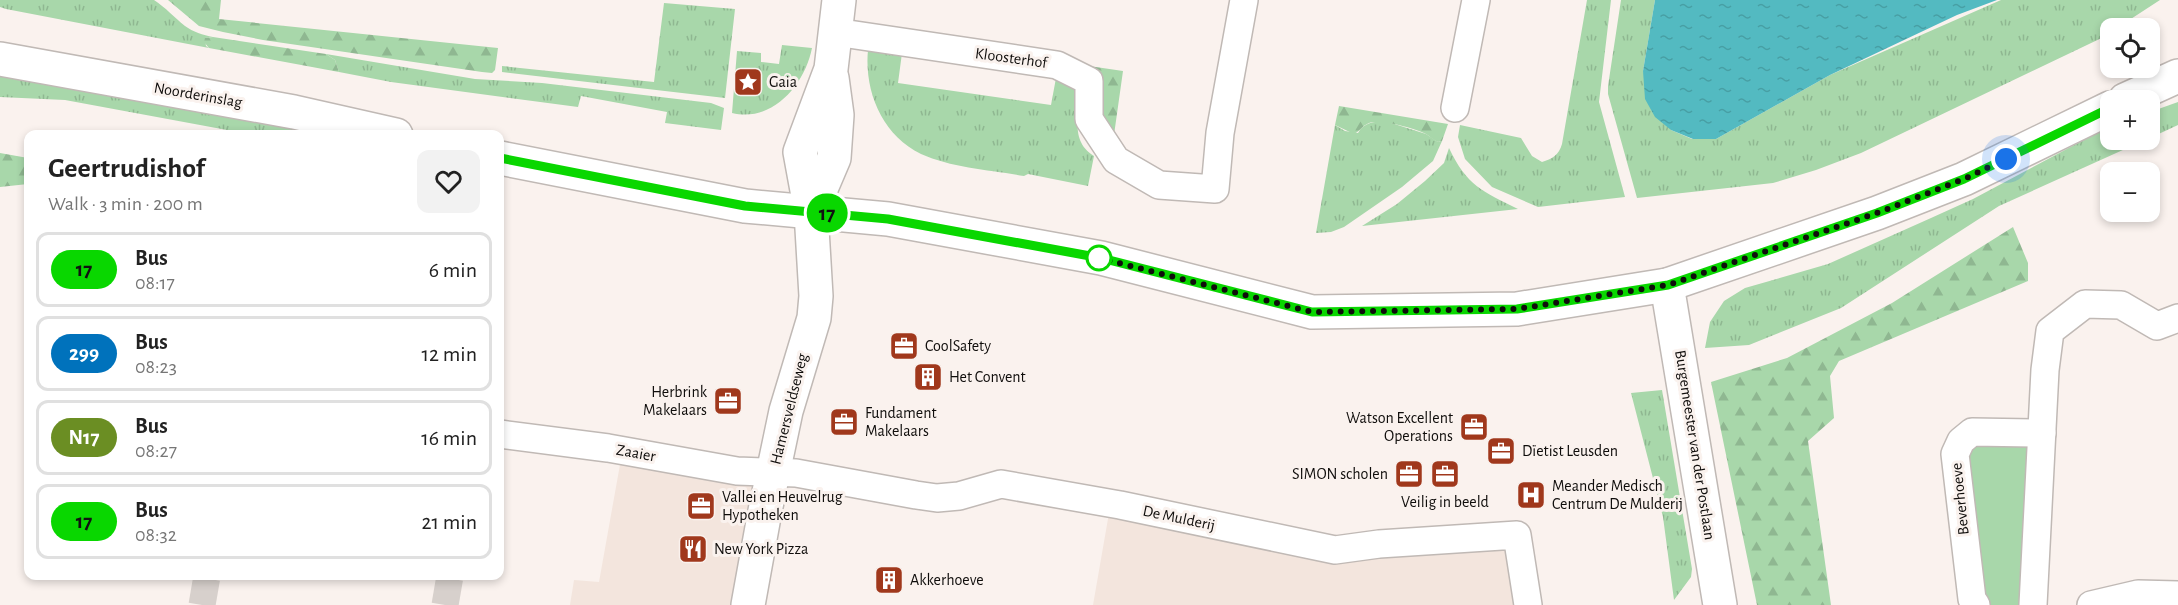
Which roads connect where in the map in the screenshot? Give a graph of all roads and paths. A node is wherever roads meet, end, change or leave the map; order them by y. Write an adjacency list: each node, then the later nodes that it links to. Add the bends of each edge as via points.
1 (839, 0): 4 (main road, Hamersveldseweg)
2 (1244, 0): 4 (street, Kloosterhof, via 1220,133 1215,189 1159,185 1116,160 1089,119 1089,81 1057,65)
3 (1476, 0): 8 (street)
4 (835, 32): 12 (main road, Hamersveldseweg, via 831,69 837,115 834,158)
5 (0, 59): 10 (main road, Noorderinslag)
6 (2178, 76): 7 (main road)
7 (2147, 90)
8 (1455, 108)
9 (2100, 113): 13 (main road, via 1964,179)
10 (374, 130)
11 (504, 159): 12 (main road, via 745,206)
12 (811, 212): 13 (main road, via 888,219 1101,258 1312,312 1517,309); 17 (main road, Hamersveldseweg, via 814,318 786,411)
13 (1668, 285): 21 (main road, Burgemeester van der Postlaan)
14 (2178, 318): 15 (street, via 2157,326 2121,305 2085,304 2050,332)
15 (2042, 433): 22 (street, Beverhoeve, via 1972,432 1961,441 1955,454 1971,598); 23 (street)
16 (504, 435): 17 (street, Zaaier, via 736,471)
17 (773, 472): 19 (main road, Hamersveldseweg); 20 (street, De Mulderij, via 937,498 1000,484 1335,550 1517,535)
18 (2178, 595): 24 (street, via 2138,594)
19 (748, 605)
20 (1528, 605)
21 (1720, 605)
22 (1976, 605)
23 (2033, 605)
24 (2091, 605)

